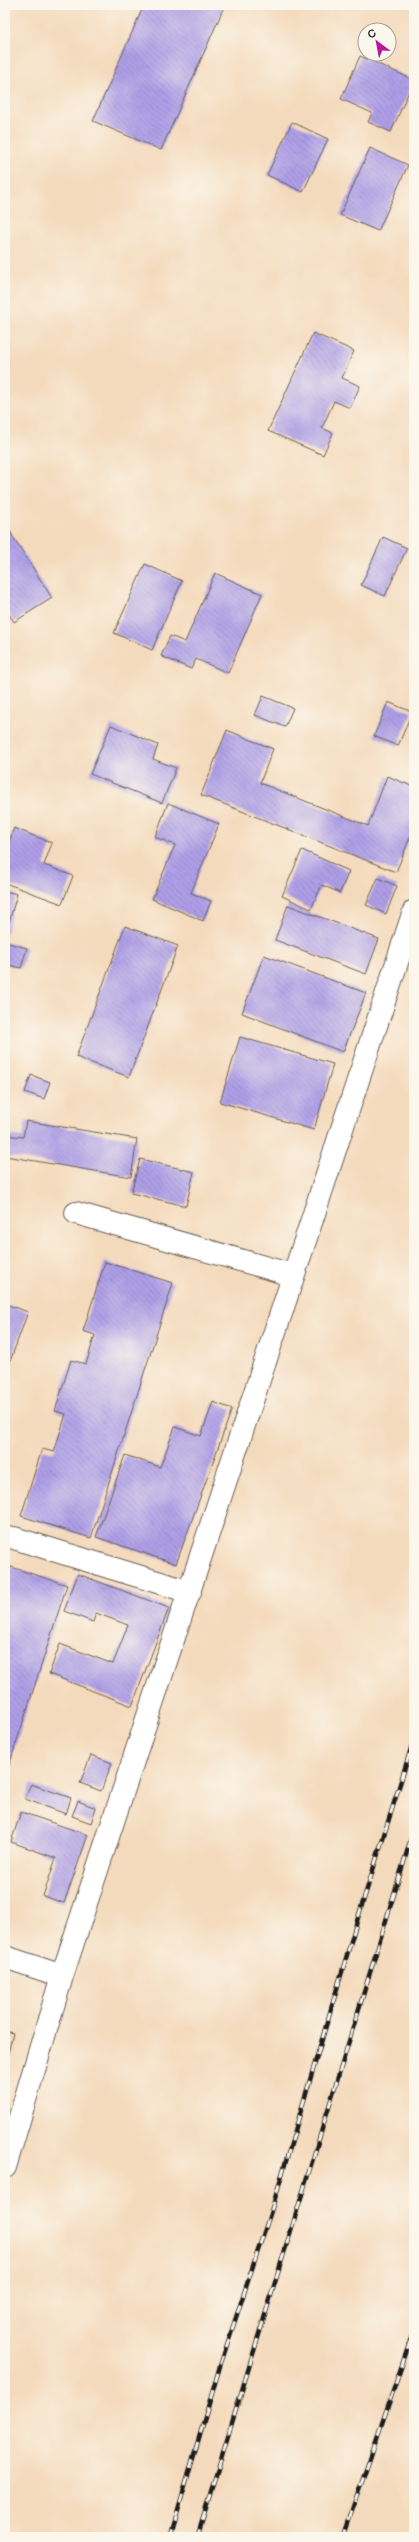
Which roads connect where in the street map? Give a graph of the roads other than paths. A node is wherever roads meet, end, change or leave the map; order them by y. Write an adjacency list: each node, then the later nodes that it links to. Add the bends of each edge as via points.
1 (414, 911): 3 (lane)
2 (76, 1213): 3 (lane)
3 (292, 1275): 5 (lane)
4 (14, 1538): 5 (lane)
5 (190, 1592): 7 (lane)
6 (5, 1957): 7 (lane)
7 (62, 1976): 8 (lane)
8 (5, 2167)

